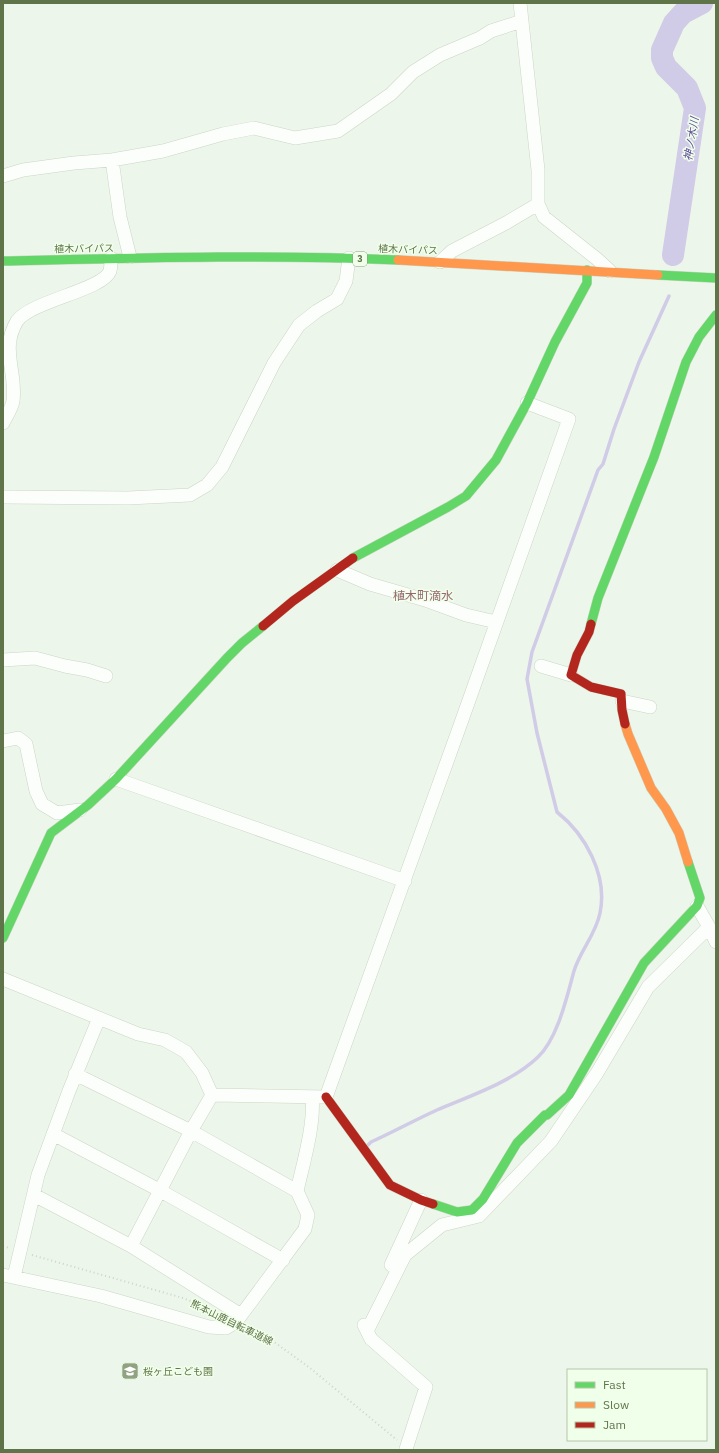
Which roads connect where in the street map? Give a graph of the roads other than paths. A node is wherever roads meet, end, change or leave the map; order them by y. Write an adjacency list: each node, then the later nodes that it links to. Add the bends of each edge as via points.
1 (520, 3): 2 (street)
2 (522, 21): 3 (street, via 491,31 440,55 413,72 391,94 338,131 295,138 254,128 163,151); 5 (street, via 538,170)
3 (112, 160): 4 (street, via 23,170); 7 (street, via 120,216)
4 (3, 176)
5 (538, 204): 10 (street, via 452,251); 12 (street, via 544,217)
6 (111, 258): 7 (main road, 植木バイパス / 3); 9 (main road, 植木バイパス / 3); 16 (street, via 110,272 100,281 31,310 18,320 7,349 13,402)
7 (130, 258): 8 (main road, 植木バイパス / 3)
8 (350, 258): 10 (main road, 植木バイパス / 3); 17 (street, via 346,281 337,299 299,325 274,363 222,468 207,485 190,495 128,498)
9 (3, 261)
10 (440, 262): 11 (main road, 植木バイパス / 3)
11 (587, 270): 12 (main road, 植木バイパス / 3); 15 (main road, via 587,283 555,342)
12 (610, 271): 13 (main road, 植木バイパス / 3)
13 (716, 278)
14 (716, 315): 22 (main road, via 699,337 686,362 654,457 598,598)
15 (527, 403): 18 (main road, via 496,460 466,496 358,554); 19 (street, via 568,419)
16 (3, 423)
17 (3, 497)
18 (337, 570): 19 (street, via 370,584); 27 (main road, via 242,642)
19 (496, 622): 29 (street)
20 (3, 660): 23 (street, via 35,658)
21 (541, 666): 22 (street)
22 (571, 675): 24 (main road, via 591,687 621,694)
23 (106, 676)
24 (622, 701): 25 (street); 30 (main road, via 628,734 650,788 666,809 679,833 700,898)
25 (650, 707)
26 (3, 740): 28 (street, via 18,738 26,744 36,791 42,804 57,813)
27 (116, 779): 28 (main road); 29 (street)
28 (82, 810): 32 (main road, via 51,833)
29 (405, 881): 39 (street)
30 (698, 906): 31 (street); 45 (main road, via 644,963 569,1095 517,1143 483,1199 472,1210 457,1212)
31 (709, 927): 33 (street); 50 (street, via 648,987 597,1073 550,1141 479,1216 442,1225 405,1255)
32 (3, 938)
33 (716, 942)
34 (3, 979): 35 (street)
35 (99, 1018): 36 (street); 37 (street, via 138,1034 165,1040 186,1052 202,1073)
36 (76, 1074): 40 (street); 41 (street)
37 (212, 1095): 38 (street); 40 (street)
38 (312, 1097): 39 (street); 43 (street, via 307,1147)
39 (326, 1097): 45 (main road, via 390,1185)
40 (191, 1131): 42 (street); 43 (street)
41 (53, 1134): 42 (street); 44 (street, via 38,1175)
42 (160, 1190): 46 (street); 47 (street)
43 (297, 1191): 47 (street, via 308,1215 305,1229)
44 (34, 1195): 46 (street); 48 (street, via 21,1251)
45 (422, 1200): 50 (street, via 364,1324)
46 (130, 1246): 49 (street)
47 (283, 1260): 49 (street)
48 (9, 1276): 49 (street, via 101,1296 209,1327 226,1328)
49 (238, 1318)
50 (367, 1331): 51 (street, via 371,1339 426,1387)
51 (406, 1448)

